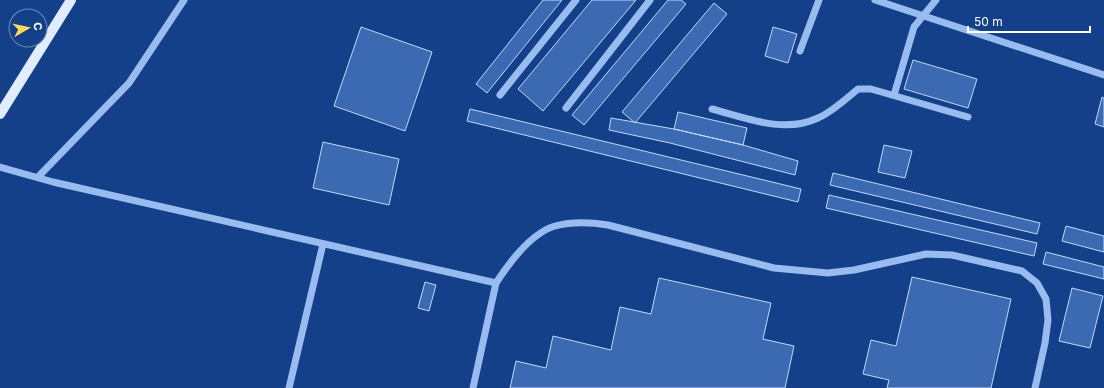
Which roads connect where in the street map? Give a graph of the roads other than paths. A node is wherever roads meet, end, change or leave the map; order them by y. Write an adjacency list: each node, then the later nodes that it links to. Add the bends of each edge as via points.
1 (71, 0): 13 (main road)
2 (184, 0): 18 (street, via 129,82)
3 (576, 0): 11 (street)
4 (650, 0): 14 (street)
5 (818, 0): 9 (street)
6 (875, 0): 8 (street)
7 (936, 0): 8 (street)
8 (923, 16): 10 (street); 12 (street, via 914,27)
9 (800, 51)
10 (1104, 75)
11 (500, 95)
12 (894, 95): 15 (street, via 871,89 858,89 818,118 795,125 767,124); 16 (street)
13 (2, 107)
14 (566, 108)
15 (712, 109)
16 (968, 117)
17 (0, 167): 18 (street)
18 (38, 177): 19 (street)
19 (323, 244): 20 (street); 21 (street)
20 (496, 284): 22 (street); 23 (street, via 516,256 538,235 554,226 572,223 608,225 774,268 828,273 854,270 926,254 952,255 1022,271 1037,283 1046,299 1048,320)
21 (289, 388)
22 (473, 388)
23 (1035, 388)

